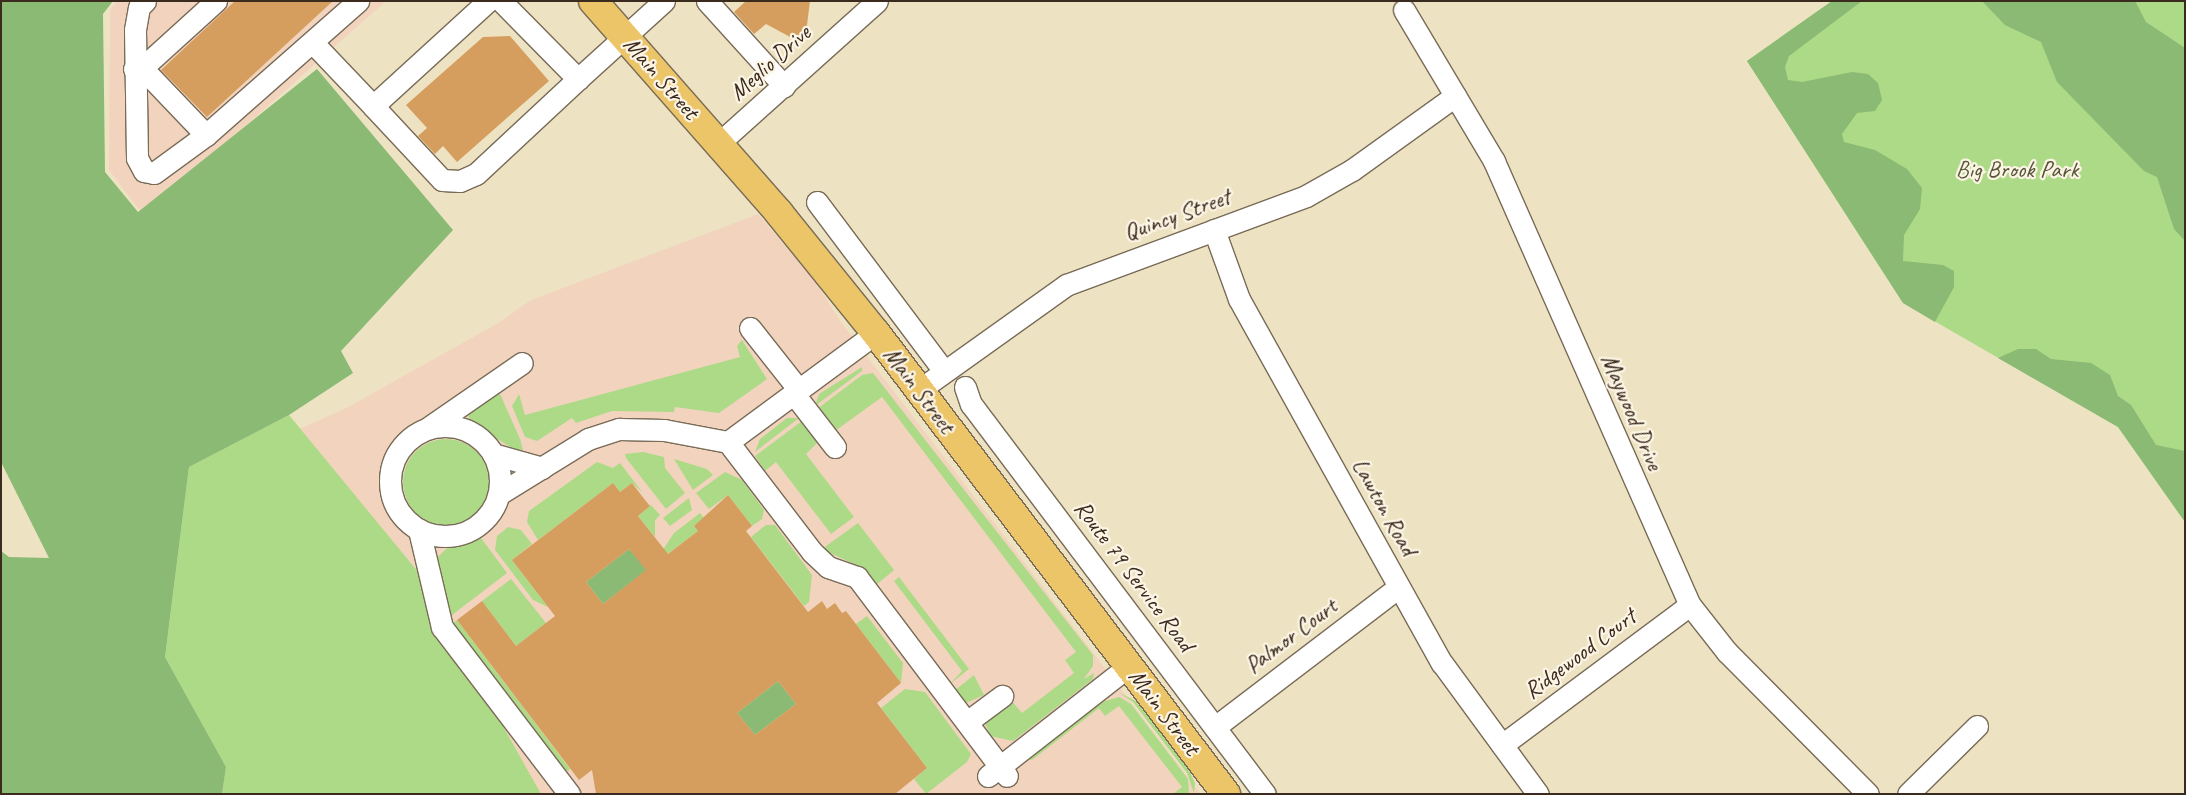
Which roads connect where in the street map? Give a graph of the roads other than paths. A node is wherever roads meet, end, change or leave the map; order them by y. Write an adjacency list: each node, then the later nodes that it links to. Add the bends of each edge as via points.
1 (145, 1): 13 (street, via 139,7 135,30)
2 (216, 1): 13 (street)
3 (358, 1): 12 (street)
4 (488, 1): 17 (street)
5 (500, 1): 14 (street)
6 (593, 1): 11 (main road, Main Street)
7 (664, 1): 11 (street)
8 (707, 1): 15 (street)
9 (877, 1): 15 (street, Meglio Drive)
10 (1404, 10): 16 (street, Maywood Drive)
11 (625, 37): 14 (street); 19 (main road, Main Street)
12 (314, 44): 17 (street); 18 (street)
13 (138, 69): 18 (street); 18 (street, via 137,158 144,171 154,173 167,168)
14 (578, 79): 17 (street, via 476,174 460,181 442,180)
15 (784, 86): 19 (street, Meglio Drive)
16 (1455, 96): 21 (street, Quincy Street, via 1330,184); 37 (street, Maywood Drive, via 1494,162)
17 (372, 106)
18 (206, 135)
19 (719, 143): 23 (main road, Main Street)
20 (817, 202): 25 (street)
21 (1214, 230): 25 (street, Quincy Street, via 1066,285); 36 (street, Lawton Road, via 1239,299)
22 (750, 328): 28 (street)
23 (876, 333): 27 (main road, Main Street); 28 (street)
24 (522, 363): 29 (street)
25 (944, 371): 27 (street, Quincy Street)
26 (965, 387): 42 (street, Route 79 Service Road, via 970,404)
27 (919, 390): 38 (main road, Main Street)
28 (796, 392): 30 (street); 31 (street)
29 (428, 428): 32 (street, via 462,428 476,435); 35 (street, via 399,450 390,485 394,503)
30 (728, 442): 33 (street, via 664,430 619,430 588,439); 40 (street, via 817,557 828,566 857,577)
31 (835, 447)
32 (493, 454): 33 (street); 34 (street, via 500,477)
33 (542, 468): 34 (street)
34 (499, 494): 35 (street, via 482,522 468,531 452,536)
35 (420, 530): 45 (street, via 442,627)
36 (1399, 587): 42 (street, Palmor Court); 43 (street, Lawton Road, via 1442,663)
37 (1690, 605): 43 (street, Ridgewood Court); 48 (street, Maywood Drive, via 1727,652)
38 (1129, 666): 40 (street, via 998,772); 44 (main road, Main Street)
39 (1002, 696): 40 (street)
40 (967, 722)
41 (1977, 726): 49 (street)
42 (1215, 727): 46 (street, Route 79 Service Road)
43 (1502, 745): 47 (street, Lawton Road)
44 (1223, 793)
45 (569, 794)
46 (1265, 794)
47 (1538, 794)
48 (1868, 794)
49 (1908, 794)

